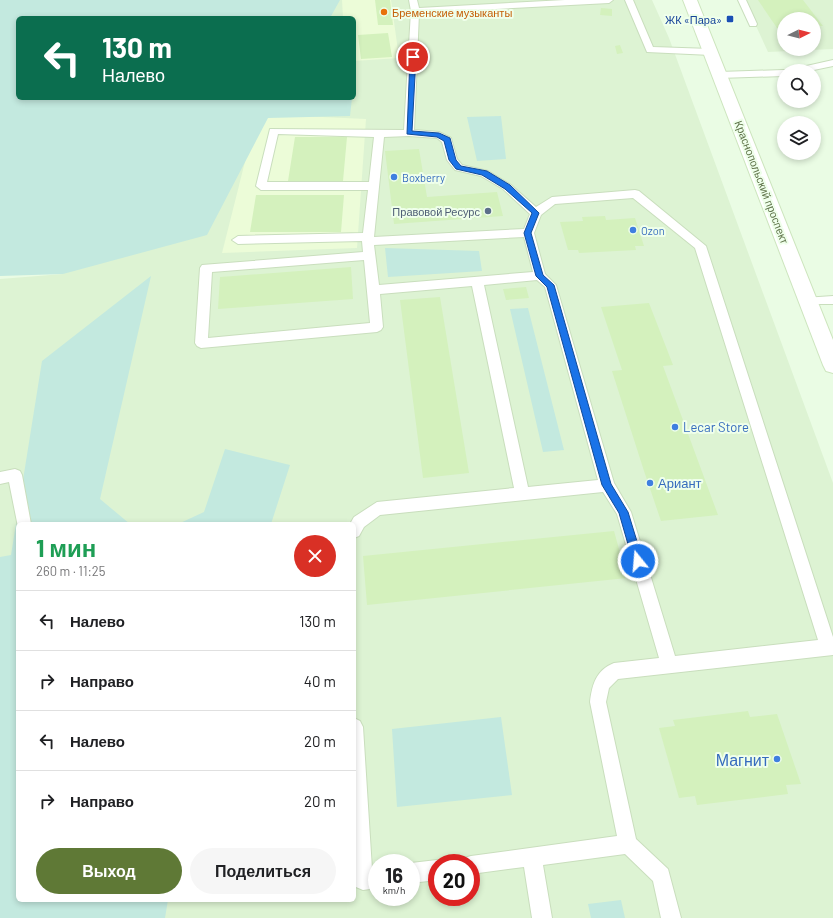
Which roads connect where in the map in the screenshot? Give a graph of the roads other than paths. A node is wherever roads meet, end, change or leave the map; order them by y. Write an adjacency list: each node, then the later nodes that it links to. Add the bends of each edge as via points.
1 (413, 0): 6 (lane)
2 (610, 0): 3 (lane); 6 (lane)
3 (629, 0): 8 (lane, via 650,50)
4 (690, 0): 8 (street, Краснопольский проспект)
5 (742, 0): 7 (lane)
6 (415, 11): 13 (lane)
7 (753, 24)
8 (711, 52): 12 (street, Краснопольский проспект)
9 (833, 62): 10 (lane)
10 (821, 65)
11 (777, 73): 12 (lane)
12 (719, 75): 25 (street, Краснопольский проспект)
13 (409, 132): 14 (lane); 16 (lane, via 439,135 447,140 452,160 459,168 484,173 507,187)
14 (379, 134): 15 (lane); 15 (lane, via 274,131 261,186)
15 (374, 186): 18 (lane)
16 (536, 213): 17 (lane); 32 (lane, via 552,201 635,194 700,246)
17 (528, 233): 18 (lane); 21 (lane)
18 (369, 239): 19 (lane); 20 (lane)
19 (238, 240)
20 (370, 256): 23 (lane); 23 (lane, via 206,268 202,342 377,327)
21 (540, 276): 22 (lane); 28 (lane, via 550,285)
22 (477, 282): 23 (lane); 29 (lane)
23 (373, 290)
24 (833, 300): 25 (lane)
25 (808, 301): 26 (street, Краснопольский проспект)
26 (833, 364)
27 (0, 478): 30 (lane, via 15,475)
28 (607, 485): 29 (lane); 33 (lane, via 624,512)
29 (522, 494): 31 (lane, via 377,508)
30 (24, 522)
31 (356, 527)
32 (831, 647): 33 (lane)
33 (669, 664): 35 (lane, via 614,671 601,684 598,702)
34 (356, 770): 38 (lane, via 363,880)
35 (628, 844): 36 (lane); 40 (lane, via 661,876)
36 (532, 856): 37 (lane); 39 (lane)
37 (480, 864)
38 (368, 879)
39 (542, 918)
40 (671, 918)

